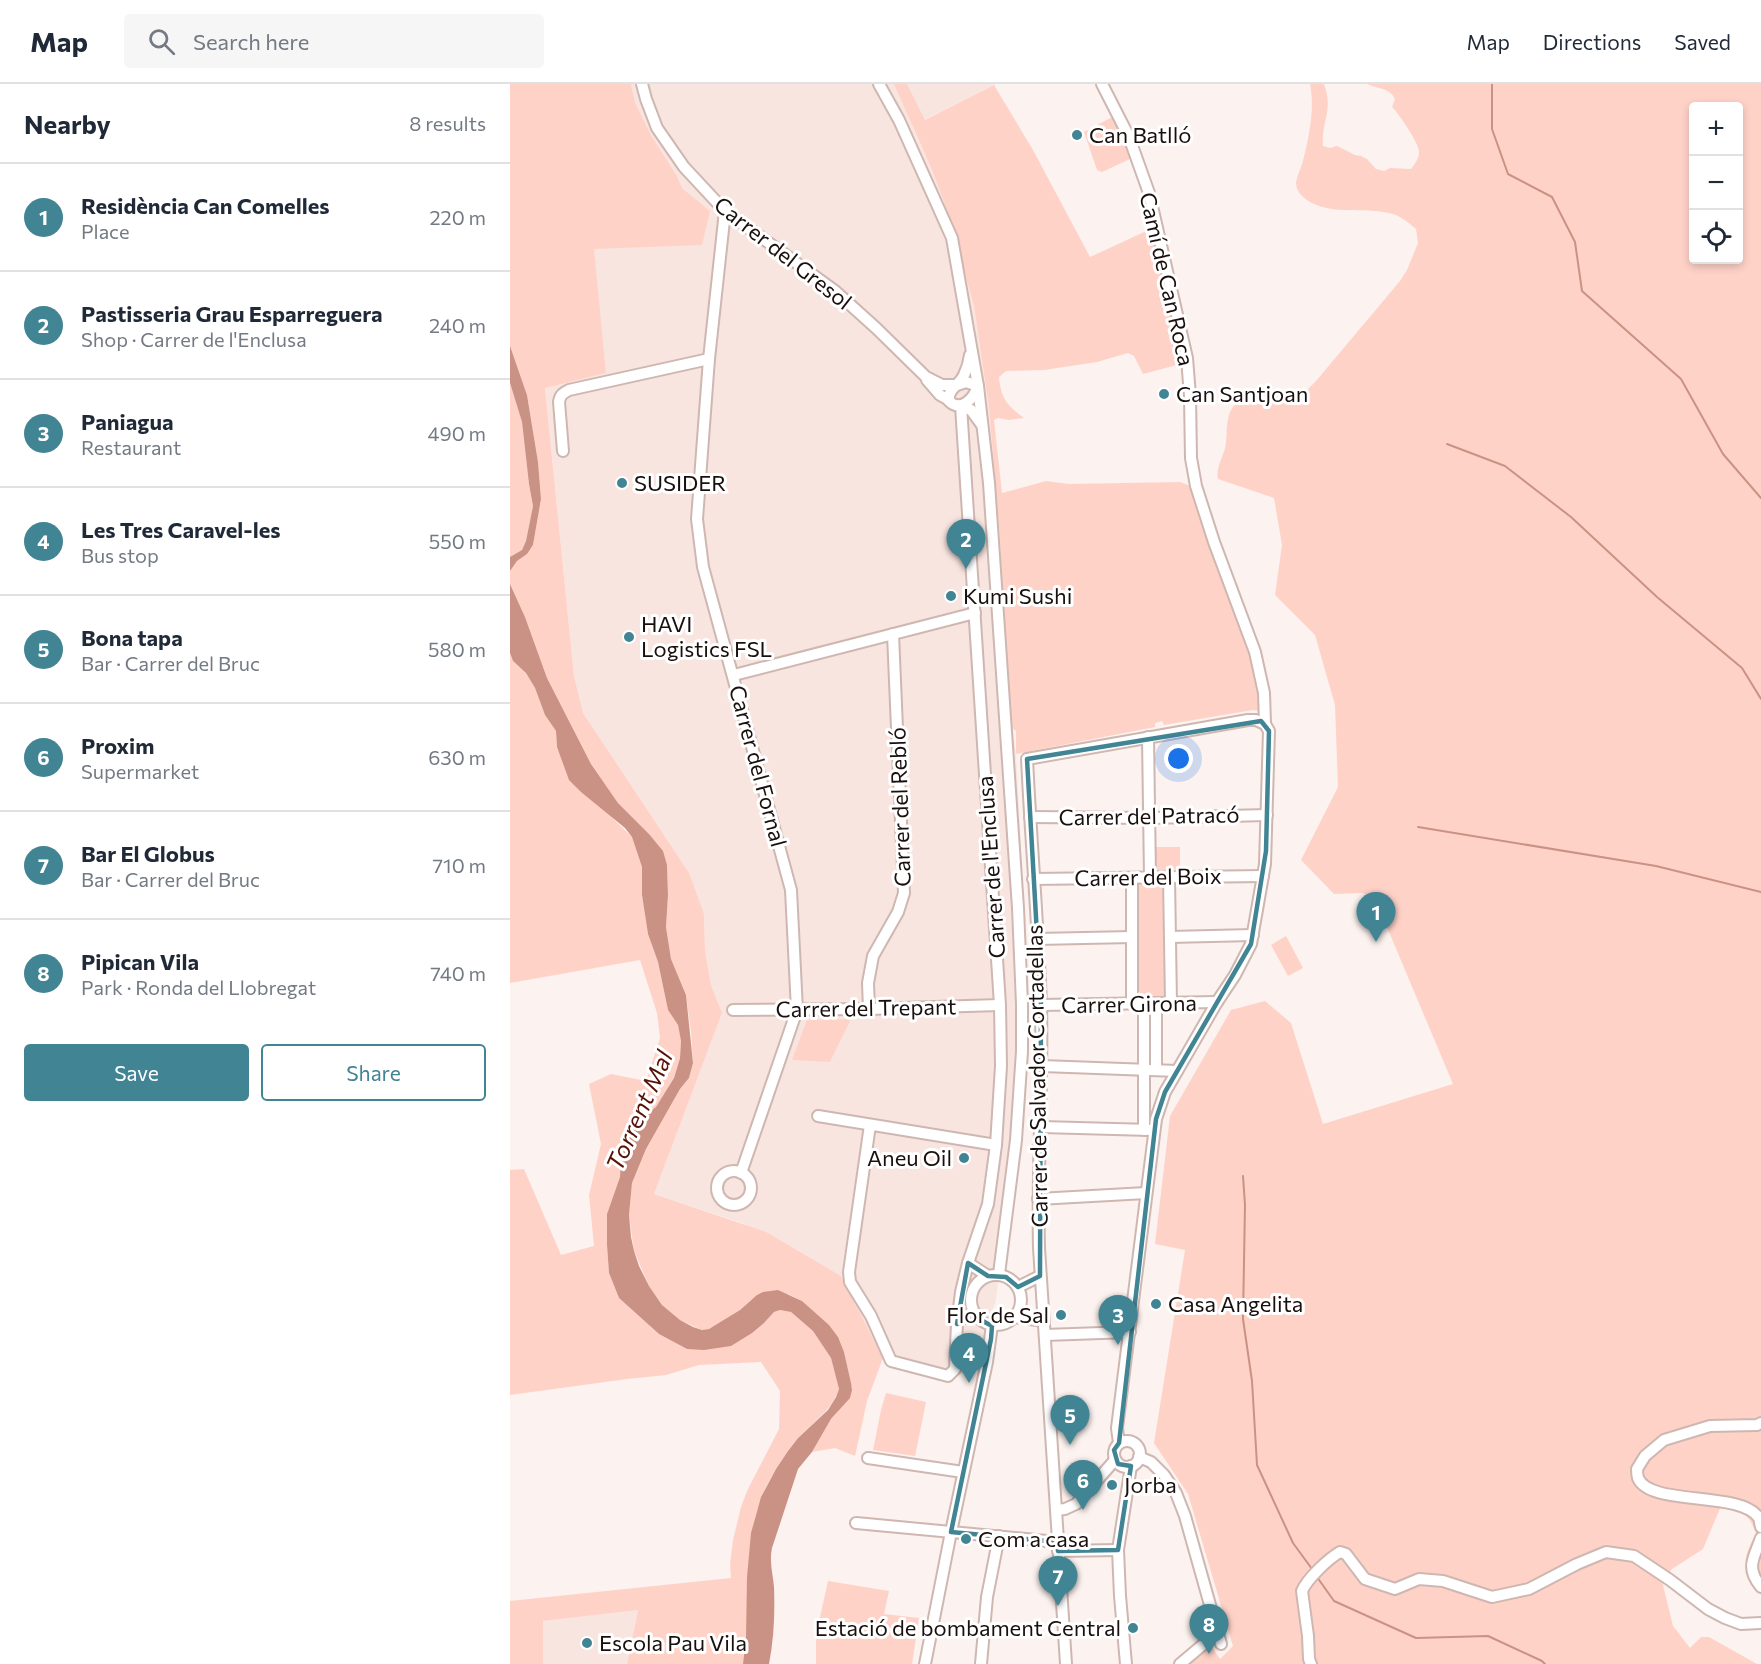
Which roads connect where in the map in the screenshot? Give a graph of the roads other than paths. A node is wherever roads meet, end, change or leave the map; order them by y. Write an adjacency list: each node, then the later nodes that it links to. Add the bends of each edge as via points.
1 (642, 84): 4 (street, Carrer del Gresol, via 664,138 684,167)
2 (879, 84): 5 (street, via 952,238)
3 (1102, 84): 17 (street, Camí de Can Roca, via 1129,137 1152,208 1187,358 1191,458 1196,486 1255,652 1264,693)
4 (725, 211): 6 (street, Carrer del Fornal); 7 (street, Carrer del Gresol, via 835,291)
5 (972, 349): 8 (street, via 965,375); 9 (street)
6 (709, 359): 13 (street, via 563,393 559,402); 16 (street, Carrer del Fornal, via 697,519 703,567)
7 (926, 377): 8 (street, via 942,385); 10 (street, Carrer del Gresol)
8 (957, 385): 9 (street, via 966,382); 10 (street)
9 (978, 386): 11 (street, via 973,397); 12 (street)
10 (949, 400): 11 (street, Carrer del Gresol, via 952,405)
11 (961, 406): 12 (street, Carrer del Gresol, via 971,410); 14 (street, Carrer de l'Enclusa)
12 (982, 425): 53 (street, via 992,516 1022,1004 1016,1140)
13 (562, 451)
14 (975, 613): 15 (street); 35 (street, Carrer de l'Enclusa)
15 (893, 634): 16 (street); 37 (street, Carrer del Rebló, via 904,892 898,912 873,956)
16 (734, 675): 39 (street, Carrer del Fornal, via 791,890)
17 (1265, 724): 18 (street, via 1248,720); 19 (street, Camí de Can Roca, via 1269,731)
18 (1148, 737): 20 (street, Carrer de Salvador Cortadellas, via 1028,759); 21 (street)
19 (1267, 814): 21 (street, Carrer del Patracó); 22 (street, Camí de Can Roca)
20 (1030, 817): 21 (street, Carrer del Patracó); 26 (street, Carrer de Salvador Cortadellas)
21 (1150, 818): 23 (street)
22 (1263, 876): 24 (street, Carrer del Boix); 27 (street, Camí de Can Roca)
23 (1150, 877): 24 (street, Carrer del Boix); 25 (street, Carrer del Boix)
24 (1169, 877): 29 (street)
25 (1132, 878): 26 (street, Carrer del Boix); 28 (street)
26 (1033, 879): 30 (street, Carrer de Salvador Cortadellas)
27 (1253, 935): 29 (street); 31 (street, Camí de Can Roca, via 1244,959)
28 (1132, 936): 30 (street); 32 (street)
29 (1170, 938): 34 (street)
30 (1037, 939): 36 (street, Carrer de Salvador Cortadellas)
31 (1217, 1002): 34 (street, Carrer Girona); 43 (street, Camí de Can Roca)
32 (1132, 1004): 33 (street, Carrer Girona); 36 (street, Carrer Girona)
33 (1150, 1004): 34 (street, Carrer Girona); 41 (street); 42 (street)
34 (1171, 1004)
35 (1000, 1005): 37 (street, Carrer del Trepant); 48 (street, Carrer de l'Enclusa)
36 (1041, 1005): 40 (street, Carrer de Salvador Cortadellas)
37 (869, 1009): 39 (street, Carrer del Trepant)
38 (732, 1010): 39 (street, Carrer del Trepant)
39 (797, 1010): 49 (street, Carrer del Fornal)
40 (1042, 1066): 41 (street); 46 (street, Carrer de Salvador Cortadellas)
41 (1144, 1070): 42 (street); 47 (street)
42 (1156, 1070): 43 (street)
43 (1177, 1071): 47 (street, Camí de Can Roca)
44 (818, 1116): 45 (street)
45 (870, 1125): 48 (street); 59 (street, Carrer de l'Enclusa, via 850,1282 891,1361 948,1376 955,1369)
46 (1041, 1127): 47 (street); 51 (street, Carrer de Salvador Cortadellas)
47 (1149, 1130): 50 (street)
48 (996, 1145): 52 (street, Carrer de l'Enclusa, via 988,1204)
49 (741, 1173)
50 (1146, 1193): 51 (street); 61 (street)
51 (1038, 1199): 54 (street, Carrer de Salvador Cortadellas)
52 (968, 1263): 53 (street); 59 (street, Carrer de l'Enclusa)
53 (993, 1275): 55 (street, via 1013,1281); 57 (street, via 975,1284 970,1299)
54 (1041, 1276): 55 (street); 58 (street, Carrer de Salvador Cortadellas)
55 (1018, 1287): 56 (street, via 1021,1299)
56 (1014, 1317): 58 (street); 60 (street)
57 (979, 1319): 59 (street); 60 (street)
58 (1044, 1321): 62 (street, Carrer de Salvador Cortadellas)
59 (957, 1324)
60 (992, 1325): 69 (street)
61 (1130, 1332): 62 (street); 64 (street, via 1117,1428)
62 (1045, 1335): 70 (street, Carrer de Salvador Cortadellas)
63 (1761, 1423): 72 (street, via 1710,1426 1664,1440 1645,1456 1637,1469 1638,1479 1649,1489 1736,1504 1759,1518)
64 (1119, 1443): 65 (street, via 1134,1443); 67 (street, via 1114,1450)
65 (1139, 1457): 68 (street); 80 (street, via 1164,1474 1176,1493)
66 (868, 1458): 69 (street)
67 (1115, 1460): 68 (street, via 1122,1466); 70 (street, via 1076,1504)
68 (1131, 1466): 77 (street)
69 (963, 1472): 73 (street)
70 (1056, 1510): 76 (street, Carrer de Salvador Cortadellas)
71 (856, 1523): 73 (street)
72 (1761, 1527)
73 (951, 1532): 74 (street); 82 (street)
74 (999, 1536): 76 (street); 83 (street, via 987,1597)
75 (1761, 1538): 78 (street, via 1751,1561)
76 (1058, 1546): 77 (street); 84 (street, Carrer de Salvador Cortadellas)
77 (1118, 1550): 85 (street)
78 (1761, 1587)
79 (1761, 1623): 87 (street, via 1741,1624 1708,1609 1635,1556 1606,1552 1529,1589 1492,1597 1443,1581 1419,1579 1395,1589 1365,1579 1346,1554 1340,1552 1303,1587)
80 (1218, 1632): 81 (street); 86 (street)
81 (1221, 1644)
82 (925, 1664)
83 (981, 1664)
84 (1066, 1664)
85 (1126, 1664)
86 (1180, 1664)
87 (1311, 1664)

